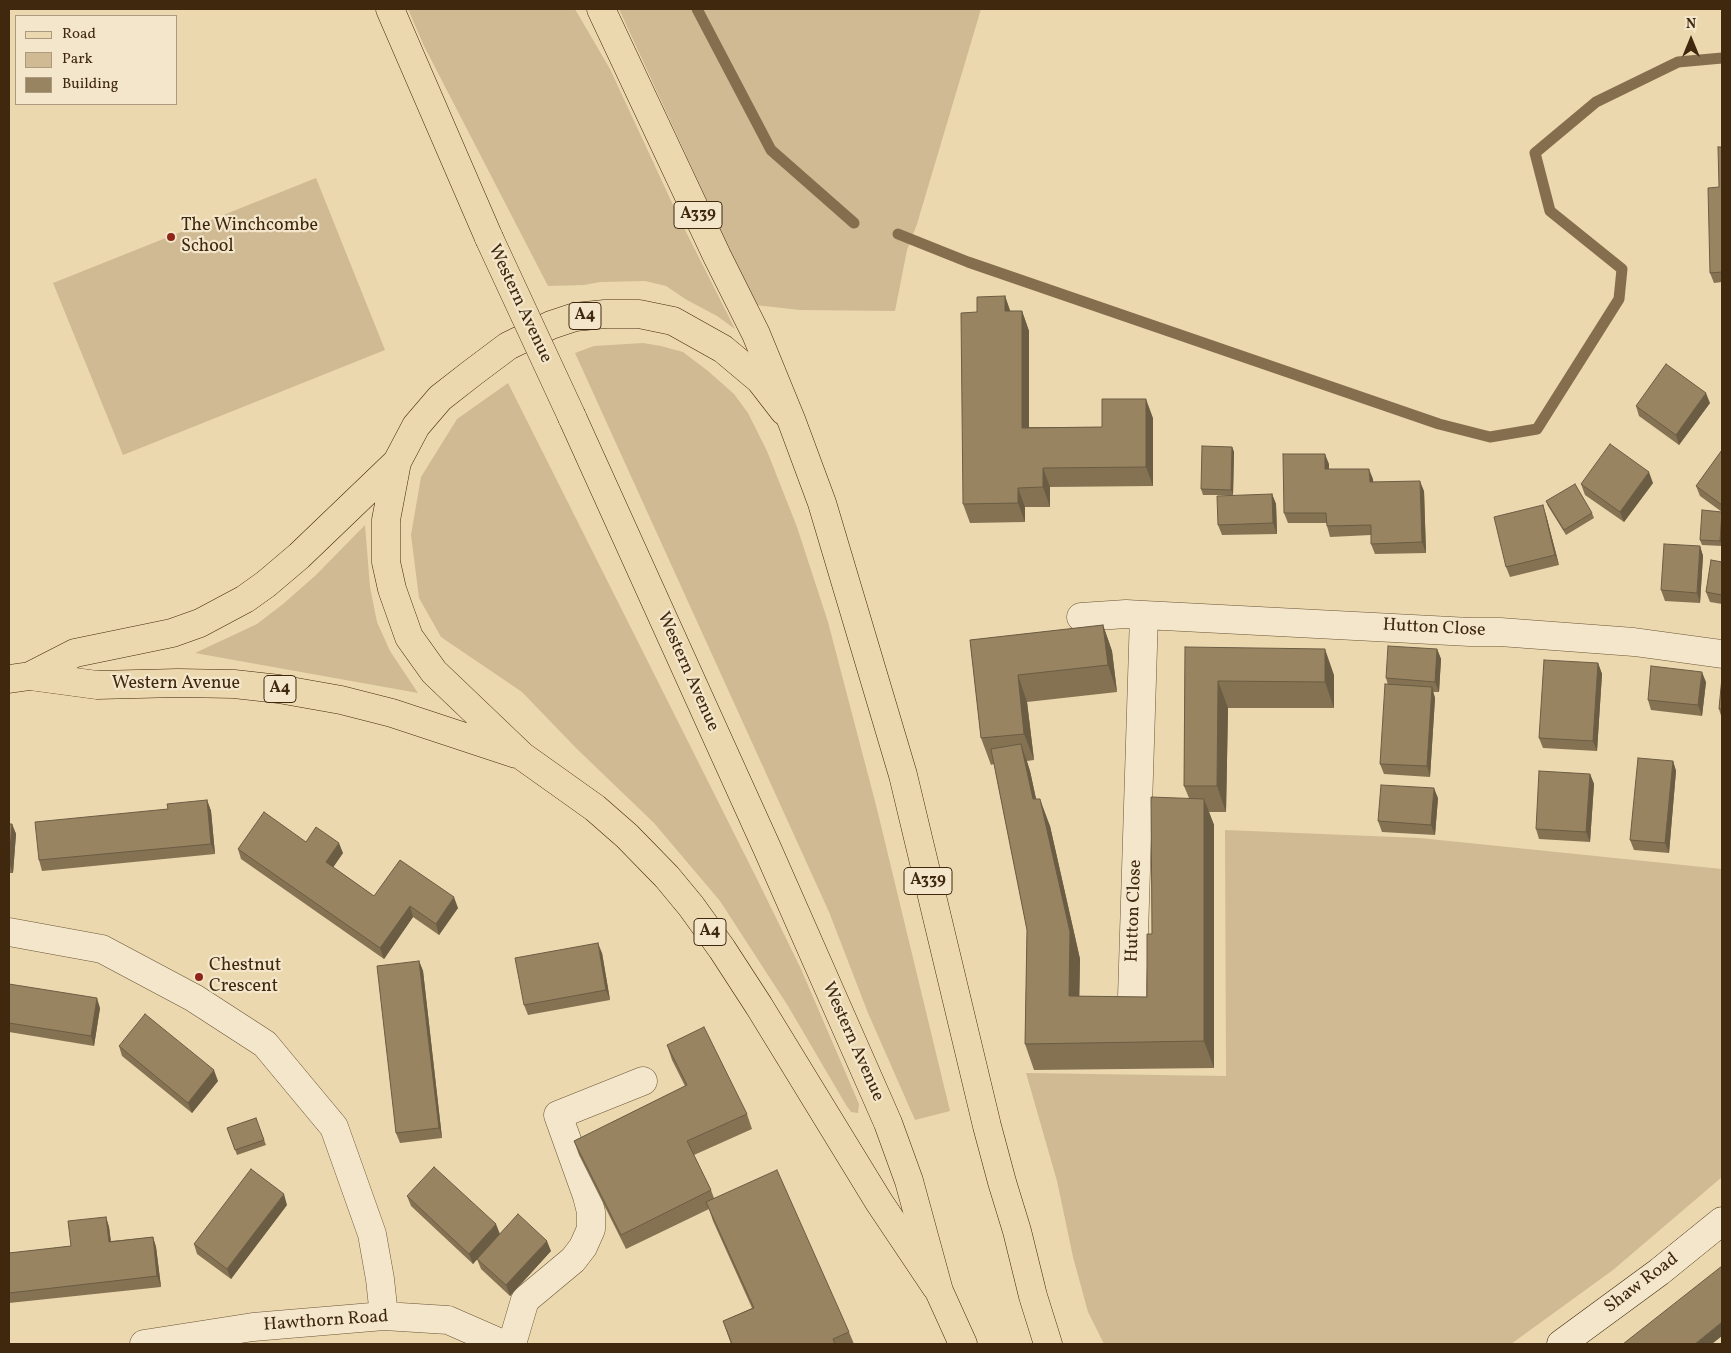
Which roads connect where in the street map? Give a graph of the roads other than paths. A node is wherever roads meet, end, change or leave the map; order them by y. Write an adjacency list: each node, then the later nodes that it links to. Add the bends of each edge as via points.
1 (390, 9): 14 (main road, Western Avenue, bridge, via 489,238 763,839 888,1123 909,1181)
2 (601, 9): 3 (main road, A339, via 756,334)
3 (792, 422): 4 (main road, A4, via 760,380 723,349 673,321 639,314 575,317 508,346 440,398 416,426); 20 (main road, A339, via 822,503 900,766 987,1126)
4 (397, 462): 8 (main road, Western Avenue / A4, via 300,556 245,599 200,623 172,633 75,653); 9 (main road, A4, via 386,520 385,549 392,589 409,637 434,672)
5 (1144, 615): 6 (street, Hutton Close); 7 (street, Hutton Close, via 1500,632 1634,642); 11 (street, Hutton Close)
6 (1081, 617)
7 (1722, 654)
8 (20, 677): 9 (main road, Western Avenue / A4, via 96,685 234,684 279,689 392,713)
9 (522, 756): 14 (main road, A4, via 595,808 668,876 749,990 879,1202)
10 (9, 932): 15 (street, via 102,949 194,998 265,1044 334,1127 372,1234)
11 (1132, 997)
12 (644, 1081): 18 (street, via 558,1115 592,1212 591,1228 573,1260 525,1300)
13 (1722, 1221): 21 (street, Shaw Road)
14 (939, 1291): 19 (main road, Western Avenue)
15 (384, 1316): 16 (street, Hawthorn Road, via 253,1327); 17 (street, Hawthorn Road, via 448,1320)
16 (144, 1344)
17 (503, 1344)
18 (512, 1344)
19 (963, 1344)
20 (1048, 1344)
21 (1561, 1344)

